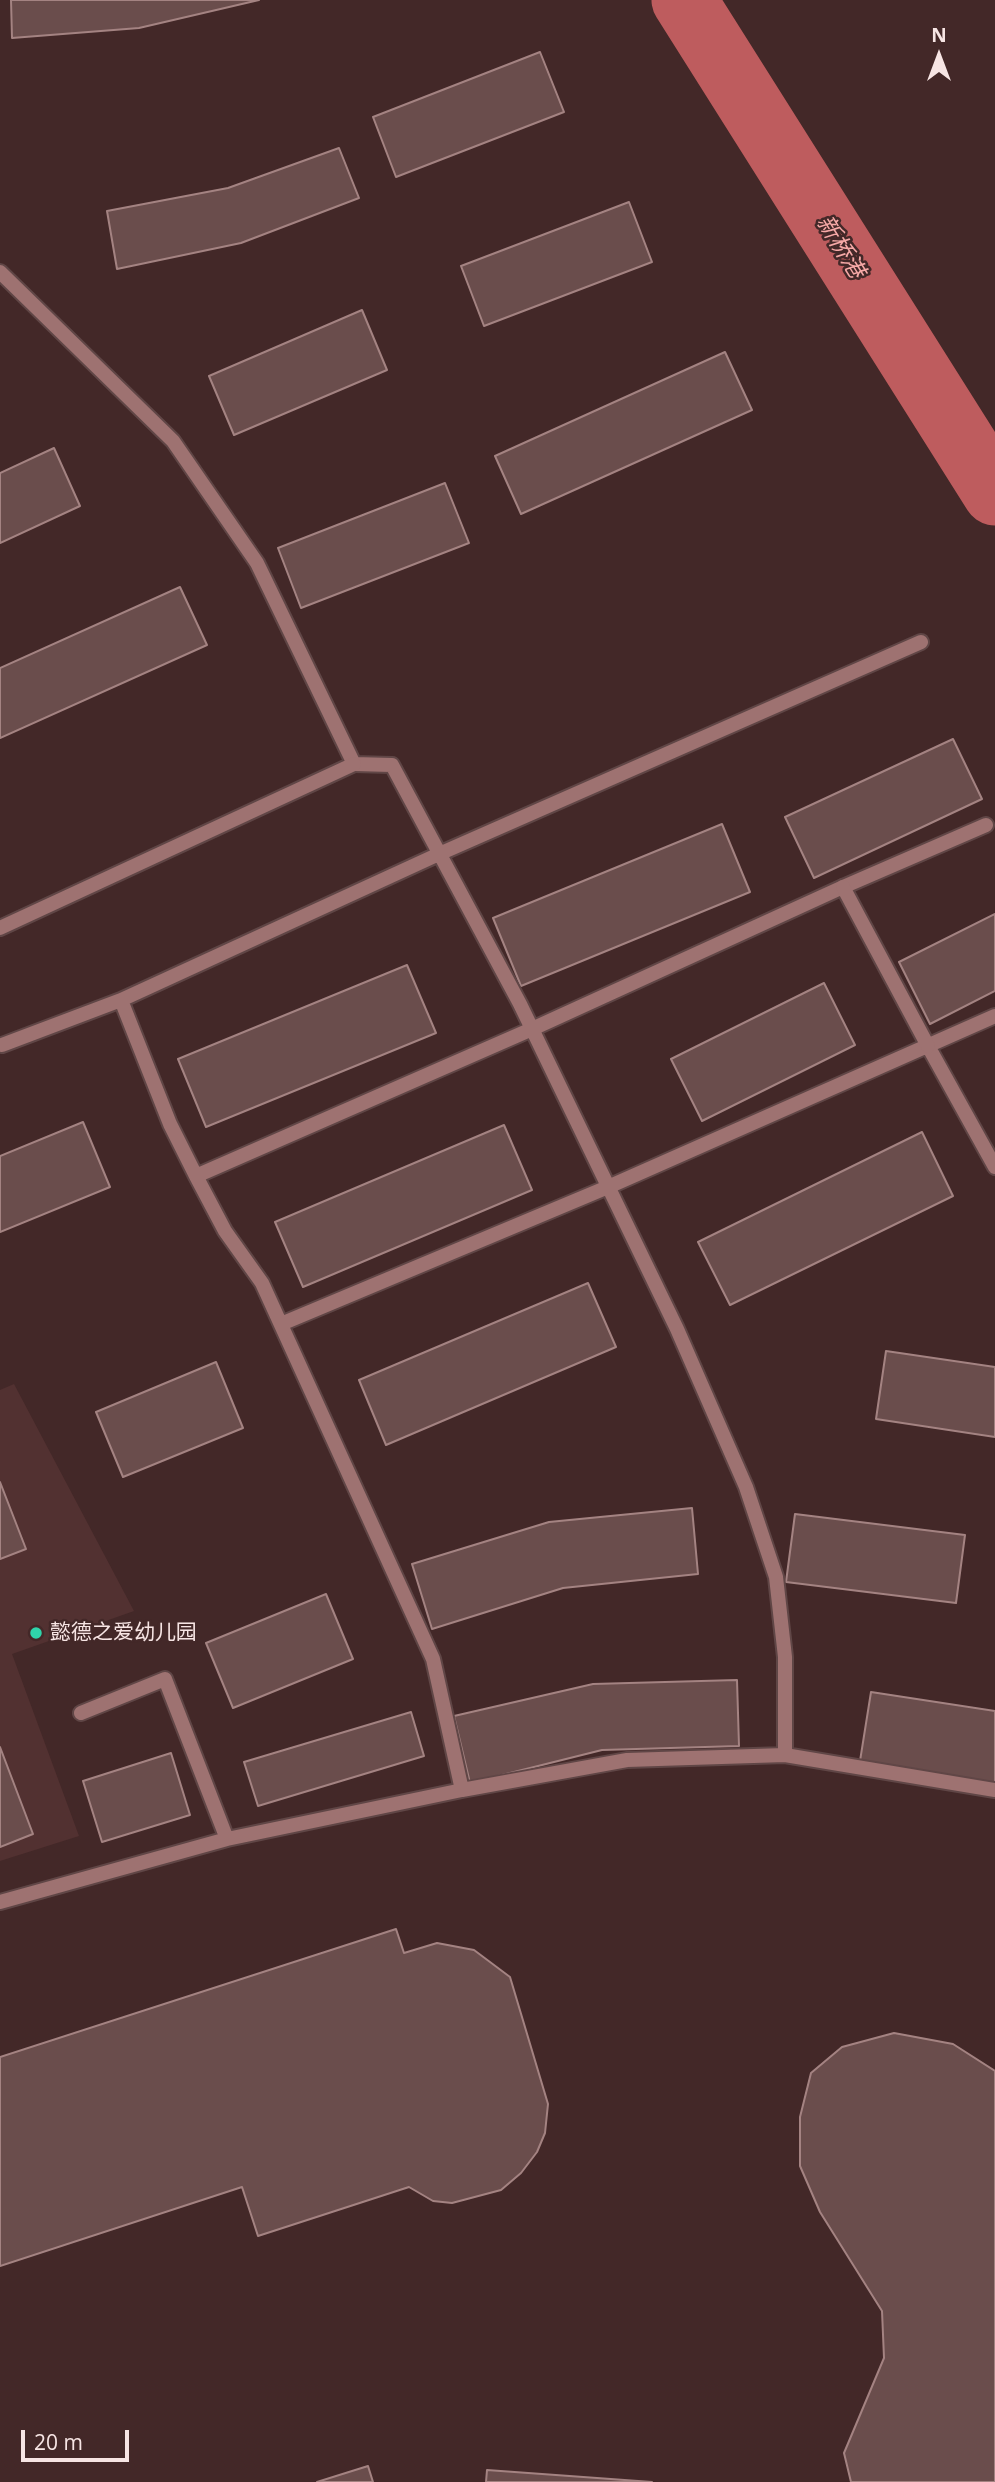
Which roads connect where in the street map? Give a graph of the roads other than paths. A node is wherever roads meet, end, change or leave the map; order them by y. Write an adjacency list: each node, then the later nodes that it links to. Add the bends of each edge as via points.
1 (0, 272): 3 (street, via 173,441 257,563)
2 (921, 642): 5 (street)
3 (354, 764): 5 (street, via 392,765); 7 (street)
4 (986, 825): 6 (street)
5 (439, 854): 8 (street); 10 (street)
6 (843, 887): 10 (street); 12 (street)
7 (0, 928)
8 (121, 1000): 11 (street); 14 (street, via 170,1124)
9 (995, 1016): 12 (street)
10 (532, 1029): 14 (street); 15 (street)
11 (2, 1045)
12 (929, 1046): 13 (street); 15 (street)
13 (995, 1167)
14 (196, 1176): 16 (street, via 225,1231 262,1283)
15 (608, 1186): 16 (street); 18 (street, via 746,1487 776,1577 785,1657)
16 (281, 1325): 19 (street, via 433,1659)
17 (81, 1713): 21 (street, via 165,1679)
18 (785, 1755): 19 (street, via 627,1760); 20 (street)
19 (462, 1790): 21 (street)
20 (995, 1790)
21 (227, 1839): 22 (street)
22 (0, 1902)

